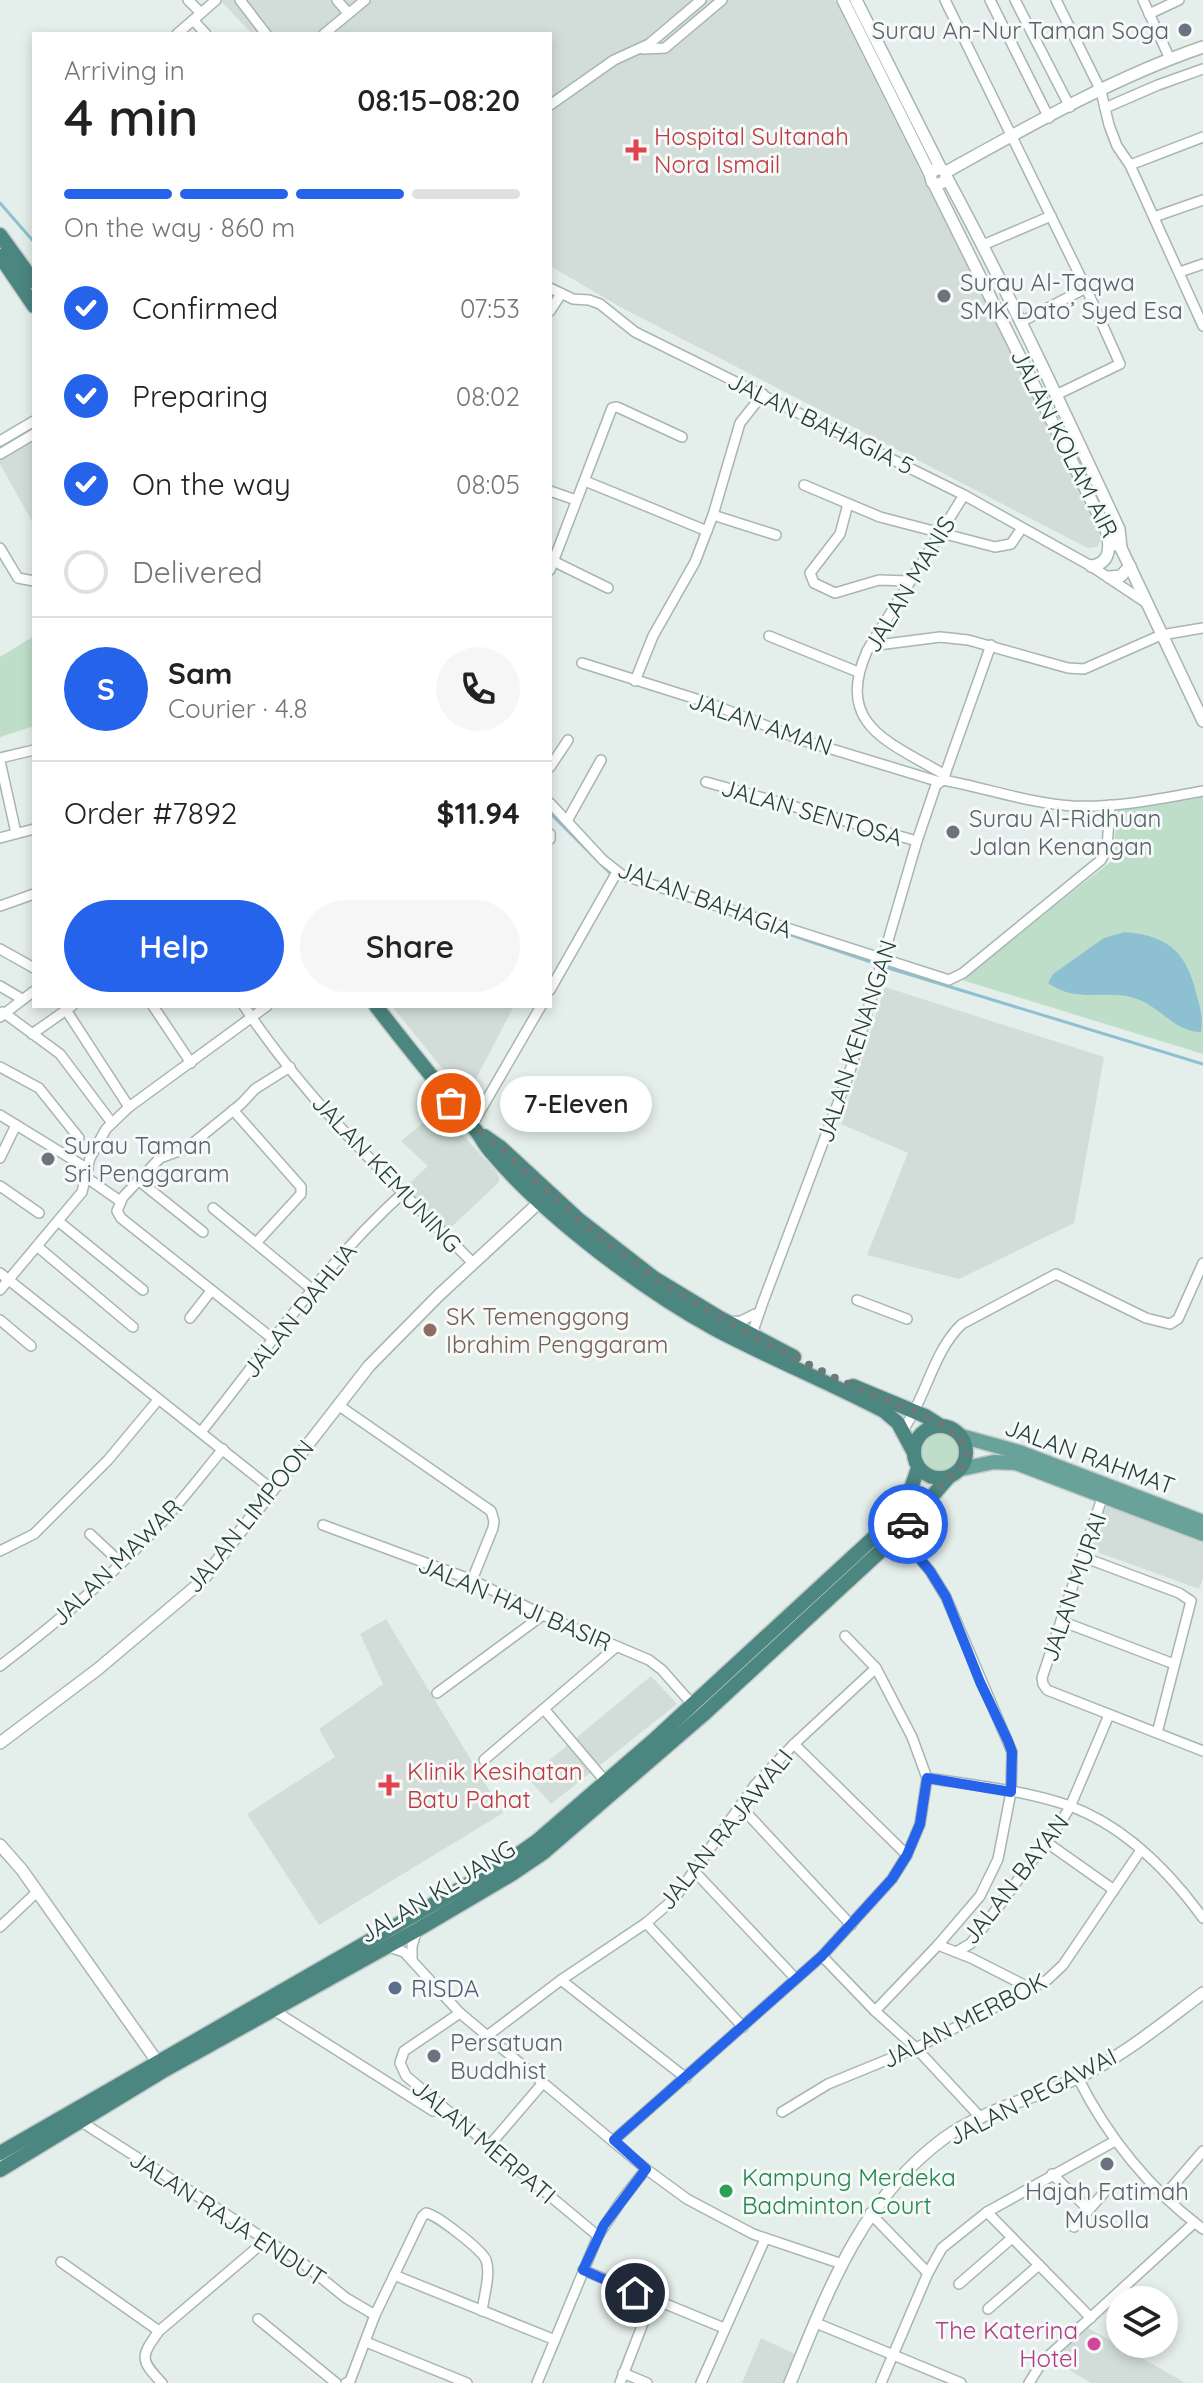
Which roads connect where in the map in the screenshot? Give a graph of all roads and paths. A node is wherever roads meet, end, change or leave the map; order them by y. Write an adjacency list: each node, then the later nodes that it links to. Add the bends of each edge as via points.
1 (188, 0): 18 (street)
2 (216, 0): 18 (street)
3 (240, 0): 21 (street)
4 (337, 0): 16 (street)
5 (365, 0): 16 (street)
6 (701, 0): 24 (street)
7 (722, 0): 24 (street, via 665,48)
8 (843, 0): 35 (street)
9 (856, 0): 35 (street)
10 (945, 0): 32 (street)
11 (990, 0): 31 (street)
12 (1015, 0): 29 (street)
13 (1056, 0): 27 (street)
14 (1143, 0): 17 (street)
15 (1179, 0): 17 (street)
16 (348, 13): 22 (street)
17 (1149, 14): 25 (street)
18 (197, 17): 19 (street); 20 (street)
19 (179, 32)
20 (205, 32)
21 (264, 32)
22 (326, 32)
23 (1203, 47): 25 (street)
24 (640, 48): 28 (street, via 614,60)
25 (1170, 59): 27 (street)
26 (1203, 69): 30 (street)
27 (1101, 91): 29 (street); 30 (street)
28 (552, 105)
29 (1070, 107): 31 (street)
30 (1105, 108): 34 (street, via 1117,146)
31 (1049, 118): 32 (street)
32 (1012, 136): 35 (street); 37 (street)
33 (1203, 137): 34 (street)
34 (1130, 165): 38 (street)
35 (940, 175): 40 (street, JALAN KOLAM AIR); 67 (street, JALAN KOLAM AIR)
36 (1203, 200): 38 (street)
37 (1051, 216): 40 (street); 45 (street)
38 (1154, 217): 43 (street)
39 (0, 235): 44 (highway)
40 (983, 245): 50 (street, JALAN KOLAM AIR)
41 (0, 256): 48 (highway)
42 (1203, 264): 43 (street)
43 (1180, 272): 51 (street)
44 (32, 279)
45 (1086, 288): 50 (street); 53 (street, via 1120,364)
46 (552, 289): 47 (street, JALAN BAHAGIA 5)
47 (561, 294): 49 (street); 52 (street, JALAN BAHAGIA 5, via 600,304 635,332)
48 (32, 303)
49 (552, 308)
50 (1021, 322): 53 (street, JALAN KOLAM AIR)
51 (1203, 326)
52 (763, 394): 62 (street, JALAN BAHAGIA 5); 65 (street, via 740,423)
53 (1056, 395): 72 (street, JALAN KOLAM AIR, via 1119,529)
54 (32, 422): 57 (street)
55 (32, 435): 58 (street)
56 (682, 437): 59 (street, via 614,407)
57 (0, 441)
58 (0, 454)
59 (585, 481): 63 (street); 68 (street)
60 (804, 485): 64 (street)
61 (552, 492): 63 (street)
62 (964, 495): 66 (street, JALAN BAHAGIA 5); 69 (street, JALAN MANIS)
63 (576, 500): 73 (street)
64 (848, 504): 69 (street); 79 (street, via 840,534 810,573 814,583 835,593 879,580)
65 (713, 515): 68 (street); 70 (street)
66 (1022, 528): 69 (street, via 1011,544 995,547); 75 (street, JALAN BAHAGIA 5)
67 (1105, 528): 72 (street, JALAN KOLAM AIR); 75 (street, via 1109,553)
68 (707, 531): 89 (street)
69 (939, 533): 79 (street, JALAN MANIS)
70 (776, 535)
71 (0, 548): 78 (street, via 18,578)
72 (1121, 548): 76 (street)
73 (552, 562)
74 (552, 565): 80 (street)
75 (1091, 566): 77 (street, JALAN BAHAGIA 5)
76 (1130, 566): 77 (street, via 1126,574); 81 (street)
77 (1109, 577): 81 (street, JALAN BAHAGIA 5)
78 (32, 581)
79 (909, 581): 86 (street, JALAN MANIS)
80 (608, 588)
81 (1148, 604): 83 (street)
82 (1203, 628): 83 (street)
83 (1161, 635): 85 (street, via 1084,669); 90 (street)
84 (769, 636): 88 (street)
85 (991, 645): 86 (street, via 940,637); 96 (street, JALAN KENANGAN)
86 (870, 646): 88 (street, JALAN MANIS)
87 (582, 663): 89 (street, JALAN AMAN)
88 (858, 672): 96 (street, JALAN MANIS, via 858,703 875,733)
89 (635, 681): 96 (street, JALAN AMAN, via 802,740)
90 (1203, 721)
91 (568, 740): 95 (street)
92 (32, 751): 93 (street)
93 (0, 760): 103 (street)
94 (601, 760): 101 (street)
95 (552, 764)
96 (943, 779): 100 (street, via 1024,799); 105 (street, JALAN KENANGAN)
97 (706, 782): 105 (street, JALAN SENTOSA)
98 (1203, 791): 100 (street)
99 (552, 805): 101 (street, JALAN BAHAGIA)
100 (1110, 805): 110 (street, JALAN BAHAGIA, via 1101,860 959,976 949,980)
101 (567, 821): 106 (street, JALAN BAHAGIA)
102 (32, 829): 103 (street)
103 (16, 833): 104 (street)
104 (0, 838)
105 (917, 841): 110 (street, JALAN KENANGAN)
106 (614, 877): 110 (street, JALAN BAHAGIA, via 664,889); 113 (street)
107 (32, 895): 108 (street)
108 (0, 906)
109 (0, 949): 111 (street)
110 (882, 965): 157 (street, JALAN KENANGAN, via 842,1093)
111 (32, 967)
112 (0, 986): 115 (street)
113 (552, 986)
114 (32, 992): 115 (street)
115 (22, 999): 122 (street)
116 (69, 1008): 124 (street); 128 (street)
117 (154, 1008): 125 (street)
118 (245, 1008): 123 (street, JALAN KEMUNING)
119 (264, 1008): 123 (street)
120 (378, 1008): 133 (highway)
121 (540, 1008): 133 (street)
122 (1, 1015): 124 (street)
123 (251, 1018): 125 (street); 127 (street, JALAN KEMUNING)
124 (32, 1034): 131 (street, via 60,1054)
125 (191, 1063): 128 (street)
126 (0, 1067): 134 (street, via 39,1088)
127 (290, 1067): 129 (street); 139 (street, JALAN KEMUNING)
128 (129, 1107): 131 (street)
129 (233, 1110): 137 (street, via 187,1148 160,1158); 146 (street, via 301,1187 301,1194)
130 (0, 1115): 132 (street)
131 (112, 1123): 136 (street, via 98,1140)
132 (16, 1125): 135 (street); 136 (street)
133 (474, 1128): 140 (highway, via 491,1153)
134 (79, 1138)
135 (0, 1158)
136 (87, 1173): 141 (street); 144 (street, via 82,1192)
137 (138, 1180): 141 (street); 145 (street)
138 (0, 1186): 143 (street)
139 (403, 1193): 148 (street, JALAN KEMUNING); 155 (street, JALAN DAHLIA, via 370,1223)
140 (545, 1197): 148 (street, JALAN LIMPOON); 162 (highway, via 654,1278); 164 (highway, via 636,1278 713,1328)
141 (120, 1201): 154 (street, via 121,1218)
142 (213, 1208): 146 (street)
143 (39, 1213)
144 (58, 1221): 147 (street); 153 (street)
145 (203, 1232)
146 (256, 1243): 155 (street)
147 (38, 1247): 151 (street); 163 (street)
148 (473, 1263): 168 (street, JALAN LIMPOON, via 369,1366)
149 (1203, 1263): 169 (street, via 1178,1319 1170,1324 1146,1318 1056,1274 962,1324 950,1336)
150 (0, 1273): 151 (street)
151 (10, 1281): 152 (street); 167 (street)
152 (0, 1290)
153 (143, 1290)
154 (211, 1291): 159 (street); 165 (street)
155 (314, 1291): 165 (street, JALAN DAHLIA)
156 (857, 1300): 160 (street)
157 (763, 1302): 158 (street, JALAN KENANGAN); 164 (street, JALAN KENANGAN)
158 (755, 1314): 162 (street); 164 (street, JALAN KENANGAN)
159 (190, 1318)
160 (907, 1319)
161 (0, 1320): 166 (street)
162 (726, 1322): 164 (highway)
163 (133, 1327)
164 (747, 1337): 169 (highway); 171 (highway, via 884,1411)
165 (273, 1339): 172 (street, JALAN DAHLIA)
166 (31, 1346)
167 (158, 1400): 172 (street); 186 (street, via 108,1460 34,1534)
168 (338, 1405): 179 (street, JALAN LIMPOON); 189 (street, via 491,1511 493,1528)
169 (915, 1412): 170 (highway); 171 (street)
170 (941, 1426): 173 (highway); 175 (highway, via 919,1436)
171 (903, 1430): 175 (highway)
172 (201, 1432): 174 (street)
173 (961, 1436): 177 (highway, via 967,1456); 181 (main road, JALAN RAHMAT, via 1022,1453)
174 (223, 1449): 179 (street); 188 (street, JALAN MAWAR)
175 (913, 1451): 176 (highway)
176 (918, 1468): 178 (highway, via 931,1478); 199 (highway, JALAN KLUANG, via 897,1516)
177 (961, 1469): 178 (highway); 180 (main road, JALAN RAHMAT, via 1016,1463)
178 (948, 1478): 184 (highway, JALAN KLUANG)
179 (273, 1490): 203 (street, JALAN LIMPOON, via 201,1582)
180 (1103, 1495): 185 (main road, JALAN RAHMAT); 187 (street, JALAN MURAI)
181 (1203, 1522)
182 (323, 1525): 189 (street, JALAN HAJI BASIR)
183 (90, 1534): 188 (street)
184 (899, 1534): 197 (highway, JALAN KLUANG); 209 (street, via 946,1597 1012,1752)
185 (1203, 1534)
186 (0, 1551)
187 (1083, 1557): 191 (street, JALAN MURAI); 194 (street, via 1188,1597 1191,1606)
188 (121, 1563): 195 (street, JALAN MAWAR)
189 (472, 1580): 190 (street, JALAN HAJI BASIR)
190 (543, 1615): 193 (street, JALAN HAJI BASIR); 198 (street)
191 (1061, 1621): 194 (street); 201 (street, JALAN MURAI, via 1043,1684)
192 (845, 1636): 196 (street)
193 (616, 1647): 199 (street, JALAN HAJI BASIR, via 649,1660); 200 (street)
194 (1174, 1664): 202 (street)
195 (0, 1666)
196 (876, 1668): 204 (street, JALAN RAJAWALI); 207 (street)
197 (741, 1680): 199 (highway, via 703,1705); 223 (highway, JALAN KLUANG, via 551,1846)
198 (437, 1693)
199 (692, 1704): 208 (highway, JALAN KLUANG)
200 (544, 1709): 206 (street); 208 (street)
201 (1109, 1715): 202 (street); 211 (street, JALAN BAYAN)
202 (1157, 1733): 205 (street)
203 (0, 1743)
204 (794, 1744): 210 (street, JALAN RAJAWALI); 215 (street)
205 (1203, 1751)
206 (484, 1760)
207 (927, 1778): 209 (street); 215 (street, via 920,1824)
208 (605, 1781): 239 (highway, JALAN KLUANG, via 510,1860)
209 (1011, 1792): 211 (street); 224 (street, via 991,1876)
210 (741, 1807): 216 (street, JALAN RAJAWALI); 221 (street)
211 (1070, 1807): 212 (street, JALAN BAYAN); 214 (street, via 1108,1825)
212 (1046, 1842): 217 (street); 226 (street, JALAN BAYAN, via 976,1937)
213 (0, 1845): 218 (street)
214 (1141, 1850): 217 (street, JALAN MERBOK); 219 (street, via 1168,1872)
215 (907, 1855): 221 (street)
216 (695, 1872): 220 (street, JALAN RAJAWALI); 229 (street)
217 (1114, 1890): 231 (street, JALAN MERBOK, via 1057,1973)
218 (37, 1892): 222 (street); 239 (street)
219 (1203, 1918)
220 (646, 1923): 230 (street, JALAN RAJAWALI); 236 (street)
221 (851, 1925): 227 (street)
222 (0, 1927)
223 (417, 1930): 225 (highway, JALAN KLUANG); 228 (street)
224 (938, 1945): 226 (street); 234 (street)
225 (387, 1947): 228 (street); 233 (highway, JALAN KLUANG)
226 (956, 1952): 231 (street)
227 (822, 1956): 229 (street); 234 (street)
228 (412, 1960): 235 (street)
229 (796, 1979): 236 (street)
230 (561, 1980): 237 (street, JALAN RAJAWALI); 240 (street)
231 (1028, 1987): 238 (street, JALAN MERBOK)
232 (1203, 1993): 241 (street, JALAN PEGAWAI)
233 (275, 2011): 239 (highway, JALAN KLUANG); 243 (street)
234 (875, 2011): 238 (street)
235 (460, 2013): 237 (street); 249 (street, JALAN MERPATI, via 404,2051 401,2068)
236 (743, 2027): 240 (street)
237 (487, 2036): 242 (street)
238 (916, 2048): 244 (street, JALAN MERBOK, via 828,2084); 245 (street)
239 (160, 2066): 246 (highway, JALAN KLUANG); 251 (highway, JALAN KLUANG)
240 (686, 2078): 247 (street)
241 (1078, 2078): 245 (street, JALAN PEGAWAI); 248 (street)
242 (542, 2084): 247 (street); 249 (street)
243 (433, 2111)
244 (782, 2112)
245 (981, 2118): 259 (street, JALAN PEGAWAI, via 923,2156)
246 (80, 2121): 253 (highway, JALAN KLUANG); 265 (street, JALAN RAJA ENDUT)
247 (614, 2140): 252 (street)
248 (1115, 2141): 254 (street); 256 (street)
249 (489, 2146): 262 (street, JALAN MERPATI)
250 (1203, 2151): 256 (street)
251 (0, 2153)
252 (646, 2169): 262 (street); 264 (street, via 687,2199)
253 (0, 2170)
254 (1052, 2174): 257 (street); 258 (street)
255 (1108, 2188): 257 (street)
256 (1165, 2195): 260 (street)
257 (1088, 2209): 261 (street)
258 (987, 2212): 263 (street); 270 (street, via 942,2248)
259 (870, 2213): 267 (street, JALAN PEGAWAI); 270 (street)
260 (1199, 2226): 277 (street)
261 (1074, 2227)
262 (598, 2236): 269 (street)
263 (1012, 2238): 268 (street); 272 (street)
264 (765, 2239): 267 (street); 280 (street)
265 (266, 2240): 276 (street, JALAN RAJA ENDUT); 281 (street)
266 (61, 2262): 281 (street)
267 (842, 2264): 279 (street, JALAN PEGAWAI)
268 (1039, 2265): 274 (street); 277 (street)
269 (583, 2270): 273 (street); 282 (street)
270 (928, 2273): 284 (street)
271 (394, 2275): 275 (street); 275 (street, via 422,2217 432,2213 484,2255); 276 (street)
272 (959, 2284)
273 (652, 2300): 280 (street); 285 (street)
274 (988, 2309)
275 (482, 2311): 282 (street)
276 (375, 2315): 283 (street)
277 (1091, 2318): 296 (street, via 1042,2362)
278 (258, 2319): 287 (street)
279 (816, 2323): 284 (street); 293 (street, JALAN PEGAWAI)
280 (724, 2328): 292 (street)
281 (159, 2331): 286 (street, via 144,2358)
282 (555, 2340): 290 (street)
283 (366, 2342): 288 (street); 289 (street)
284 (893, 2354): 294 (street); 295 (street)
285 (622, 2378): 291 (street)
286 (162, 2383)
287 (336, 2383)
288 (346, 2383)
289 (467, 2383)
290 (537, 2383)
291 (647, 2383)
292 (701, 2383)
293 (790, 2383)
294 (881, 2383)
295 (958, 2383)
296 (1029, 2383)

